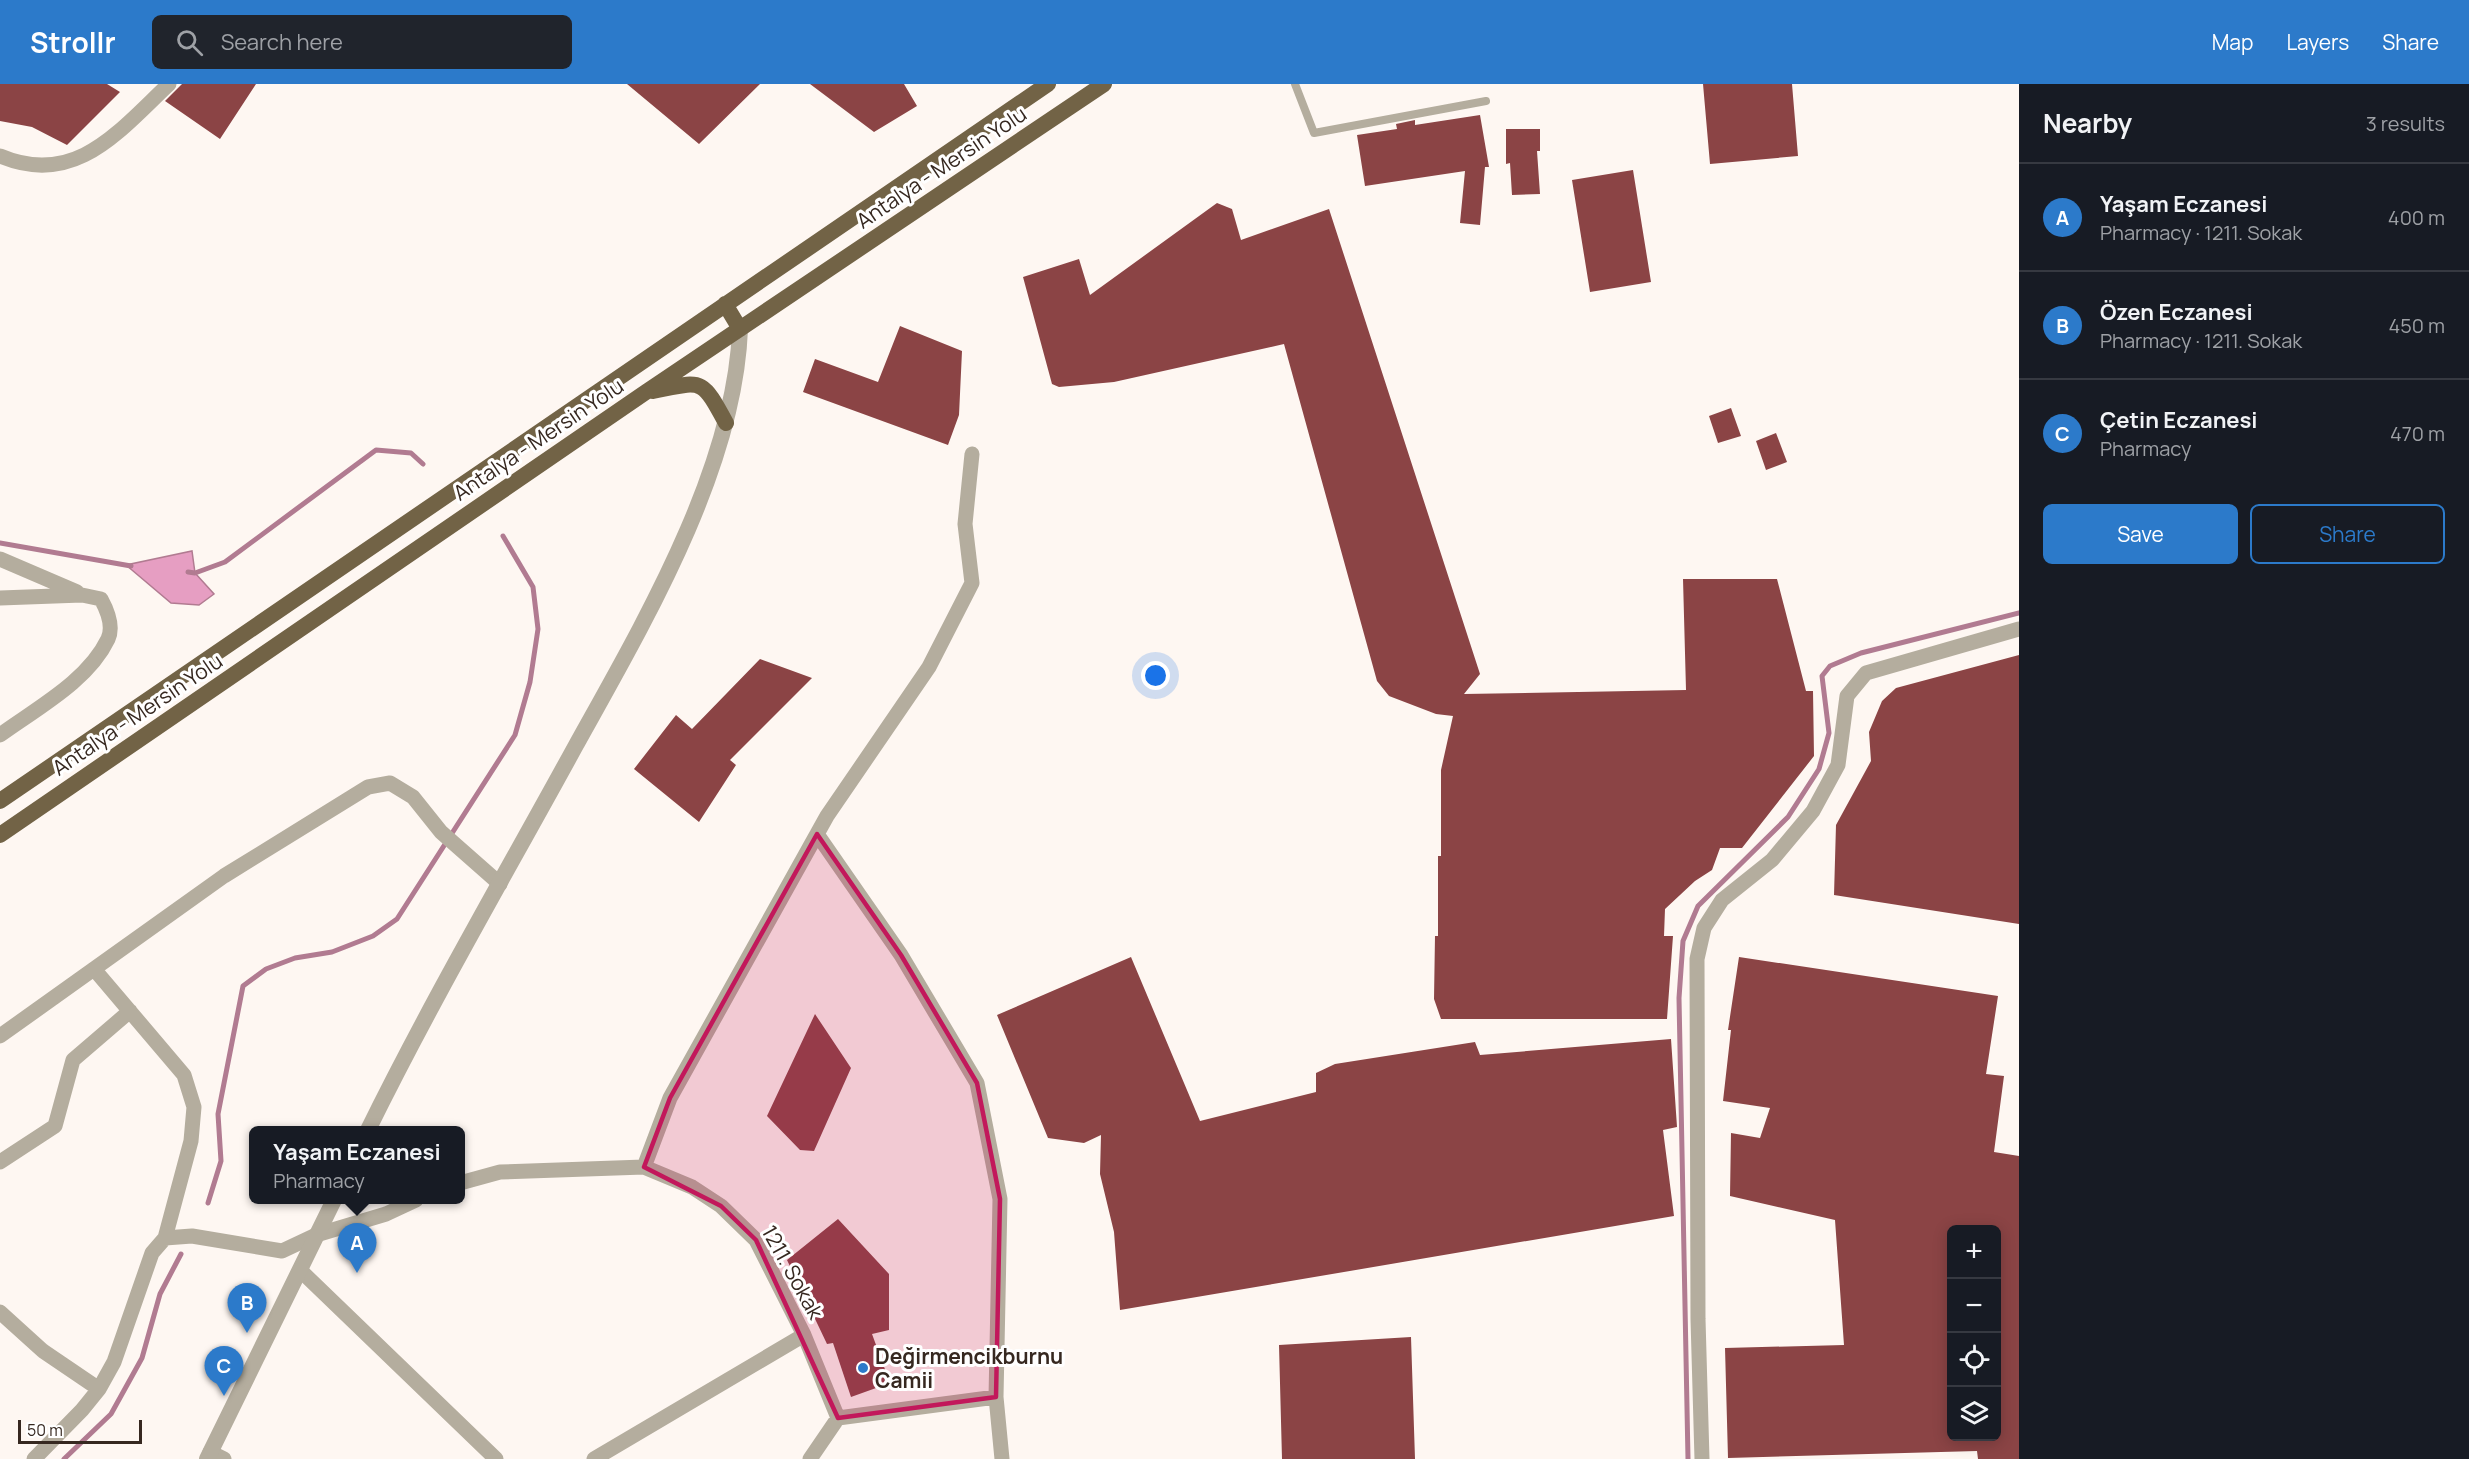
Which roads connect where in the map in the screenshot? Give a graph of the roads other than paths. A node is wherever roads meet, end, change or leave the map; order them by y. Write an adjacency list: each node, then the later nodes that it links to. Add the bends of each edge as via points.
1 (169, 84): 6 (street, via 127,124 83,157 57,165 21,165)
2 (1048, 84): 7 (highway, Antalya - Mersin Yolu)
3 (1104, 84): 8 (highway, Antalya - Mersin Yolu)
4 (1295, 84): 5 (lane, via 1314,133)
5 (1486, 101)
6 (0, 156)
7 (725, 304): 8 (highway); 17 (highway, Antalya - Mersin Yolu)
8 (740, 329): 9 (highway, Antalya - Mersin Yolu); 10 (street, via 739,357)
9 (646, 392): 10 (highway, via 692,383 702,385); 19 (highway, Antalya - Mersin Yolu)
10 (726, 423): 20 (street, via 670,569)
11 (972, 454): 18 (street, via 965,524 972,583 929,667)
12 (0, 559): 13 (street)
13 (82, 595): 14 (street); 16 (street, via 101,599 110,614 110,637 84,672)
14 (0, 598)
15 (2019, 629): 44 (street, via 1866,673 1847,696 1838,765 1813,811 1772,860 1722,900 1704,928 1697,959)
16 (0, 735)
17 (0, 801)
18 (817, 834): 26 (street, via 670,1098); 36 (street, via 901,955 977,1083 1000,1199)
19 (0, 835)
20 (500, 884): 21 (street, via 441,832 413,797 390,783 368,787 224,876); 24 (street, via 412,1041)
21 (94, 969): 22 (street); 23 (street)
22 (130, 1011): 25 (street, via 73,1060 55,1126); 31 (street, via 184,1075 194,1107 191,1141)
23 (0, 1036)
24 (370, 1126)
25 (0, 1162)
26 (644, 1167): 27 (street, 1211. Sokak, via 500,1172); 34 (street, 1211. Sokak, via 692,1187 721,1206 756,1240)
27 (465, 1182)
28 (332, 1204): 30 (street)
29 (407, 1204): 30 (street)
30 (316, 1235): 31 (street, via 282,1251 192,1236); 32 (street)
31 (165, 1238): 35 (street, via 152,1253 114,1362)
32 (300, 1270): 38 (street); 40 (street)
33 (0, 1311): 35 (street, via 44,1351)
34 (804, 1335): 37 (street, 1211. Sokak); 41 (street)
35 (99, 1389): 39 (street)
36 (996, 1397): 37 (street); 43 (street)
37 (838, 1418): 42 (street)
38 (214, 1457)
39 (34, 1459)
40 (496, 1459)
41 (594, 1459)
42 (810, 1459)
43 (1002, 1459)
44 (1702, 1459)

